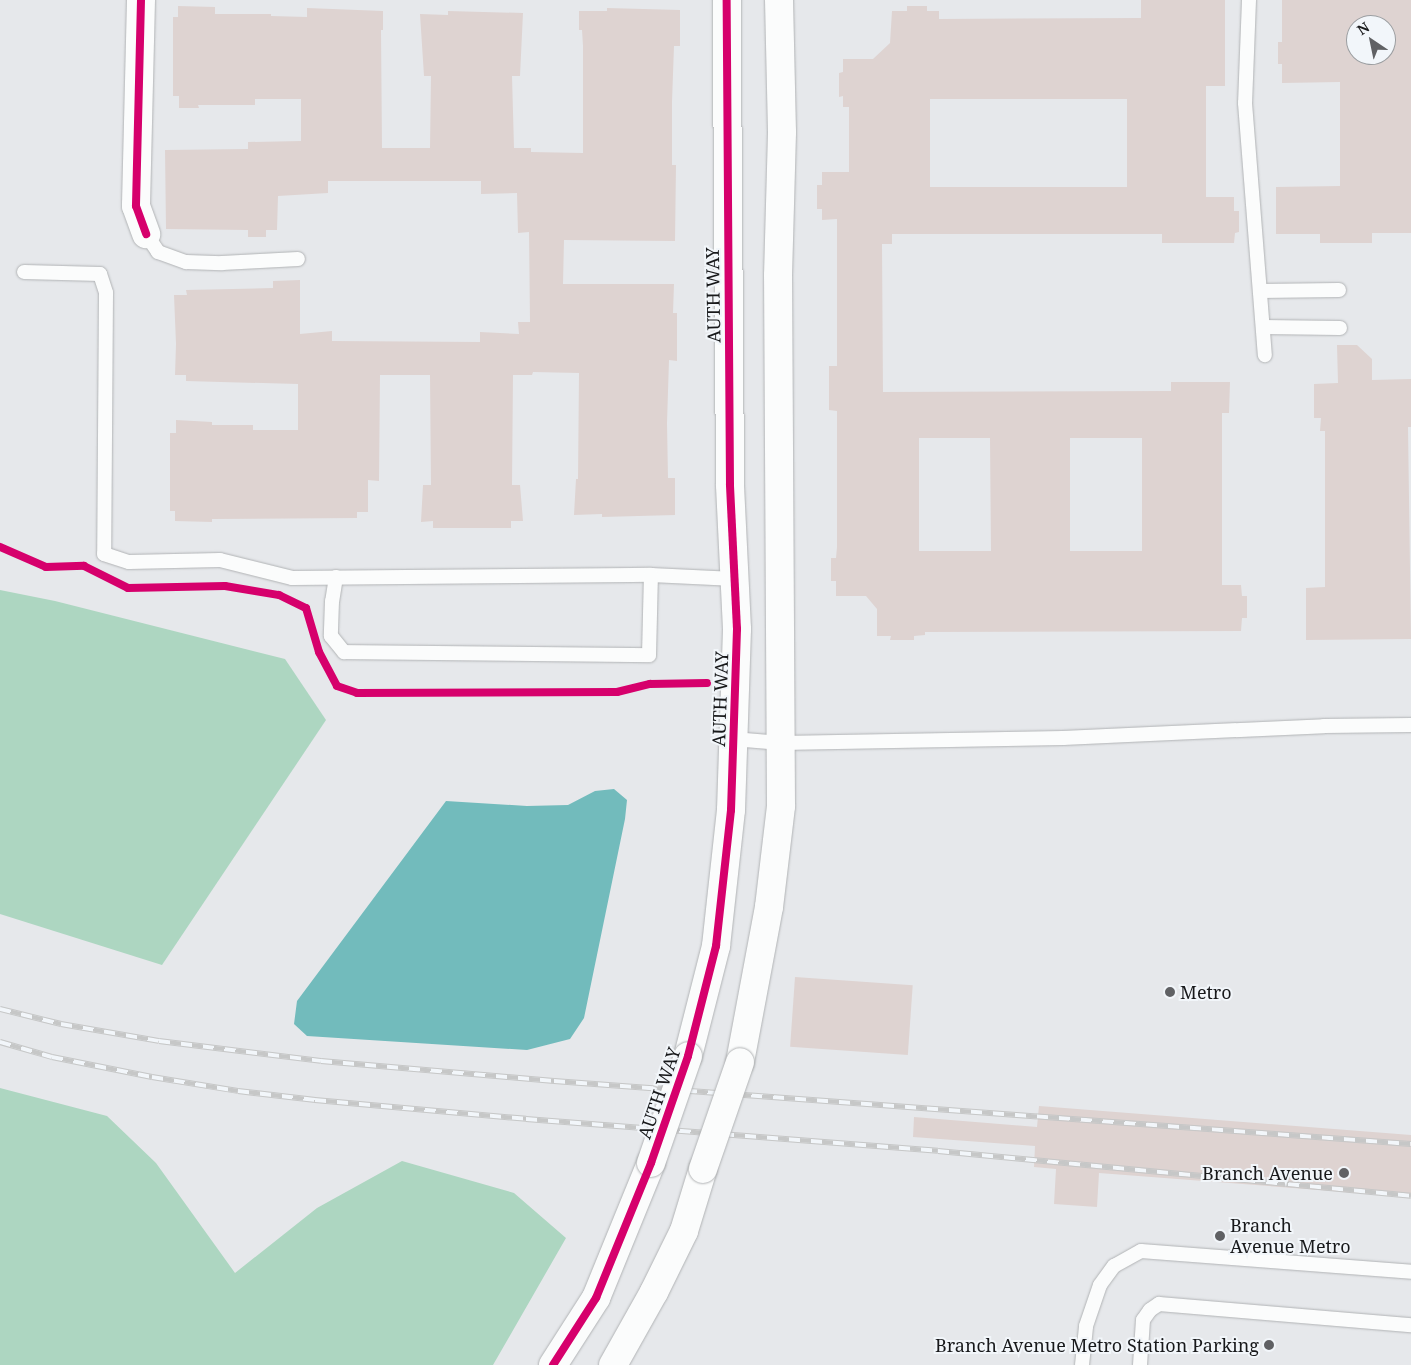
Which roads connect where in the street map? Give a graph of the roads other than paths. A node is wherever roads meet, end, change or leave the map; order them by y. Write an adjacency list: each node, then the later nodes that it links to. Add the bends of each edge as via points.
1 (141, 0): 5 (street, via 136,206)
2 (727, 0): 15 (street, AUTH WAY, via 730,484)
3 (779, 0): 18 (street, via 782,132 778,276)
4 (1249, 0): 9 (lane, via 1245,104)
5 (146, 234): 6 (lane, via 158,252 186,262)
6 (298, 259)
7 (24, 272): 14 (lane, via 100,274 106,293 104,554 129,562 220,560 292,578)
8 (1340, 290): 9 (lane)
9 (1260, 291): 10 (lane)
10 (1262, 327): 11 (lane); 12 (lane)
11 (1340, 328)
12 (1264, 355)
13 (651, 575): 14 (lane); 14 (lane, via 649,655 344,652 331,636); 15 (lane)
14 (336, 577)
15 (735, 579): 17 (street, AUTH WAY, via 738,629)
16 (1411, 725): 18 (lane, via 1063,738)
17 (733, 739): 18 (lane); 21 (street, AUTH WAY, bridge, via 731,810 716,946 688,1056 651,1163 596,1298)
18 (781, 743): 22 (street, bridge, via 781,806 770,907 740,1062 684,1231)
19 (1411, 1272): 23 (lane, via 1141,1251 1114,1266 1100,1285 1086,1326)
20 (1411, 1325): 24 (lane, via 1159,1304 1143,1320)
21 (554, 1365)
22 (613, 1365)
23 (1082, 1365)
24 (1140, 1365)

